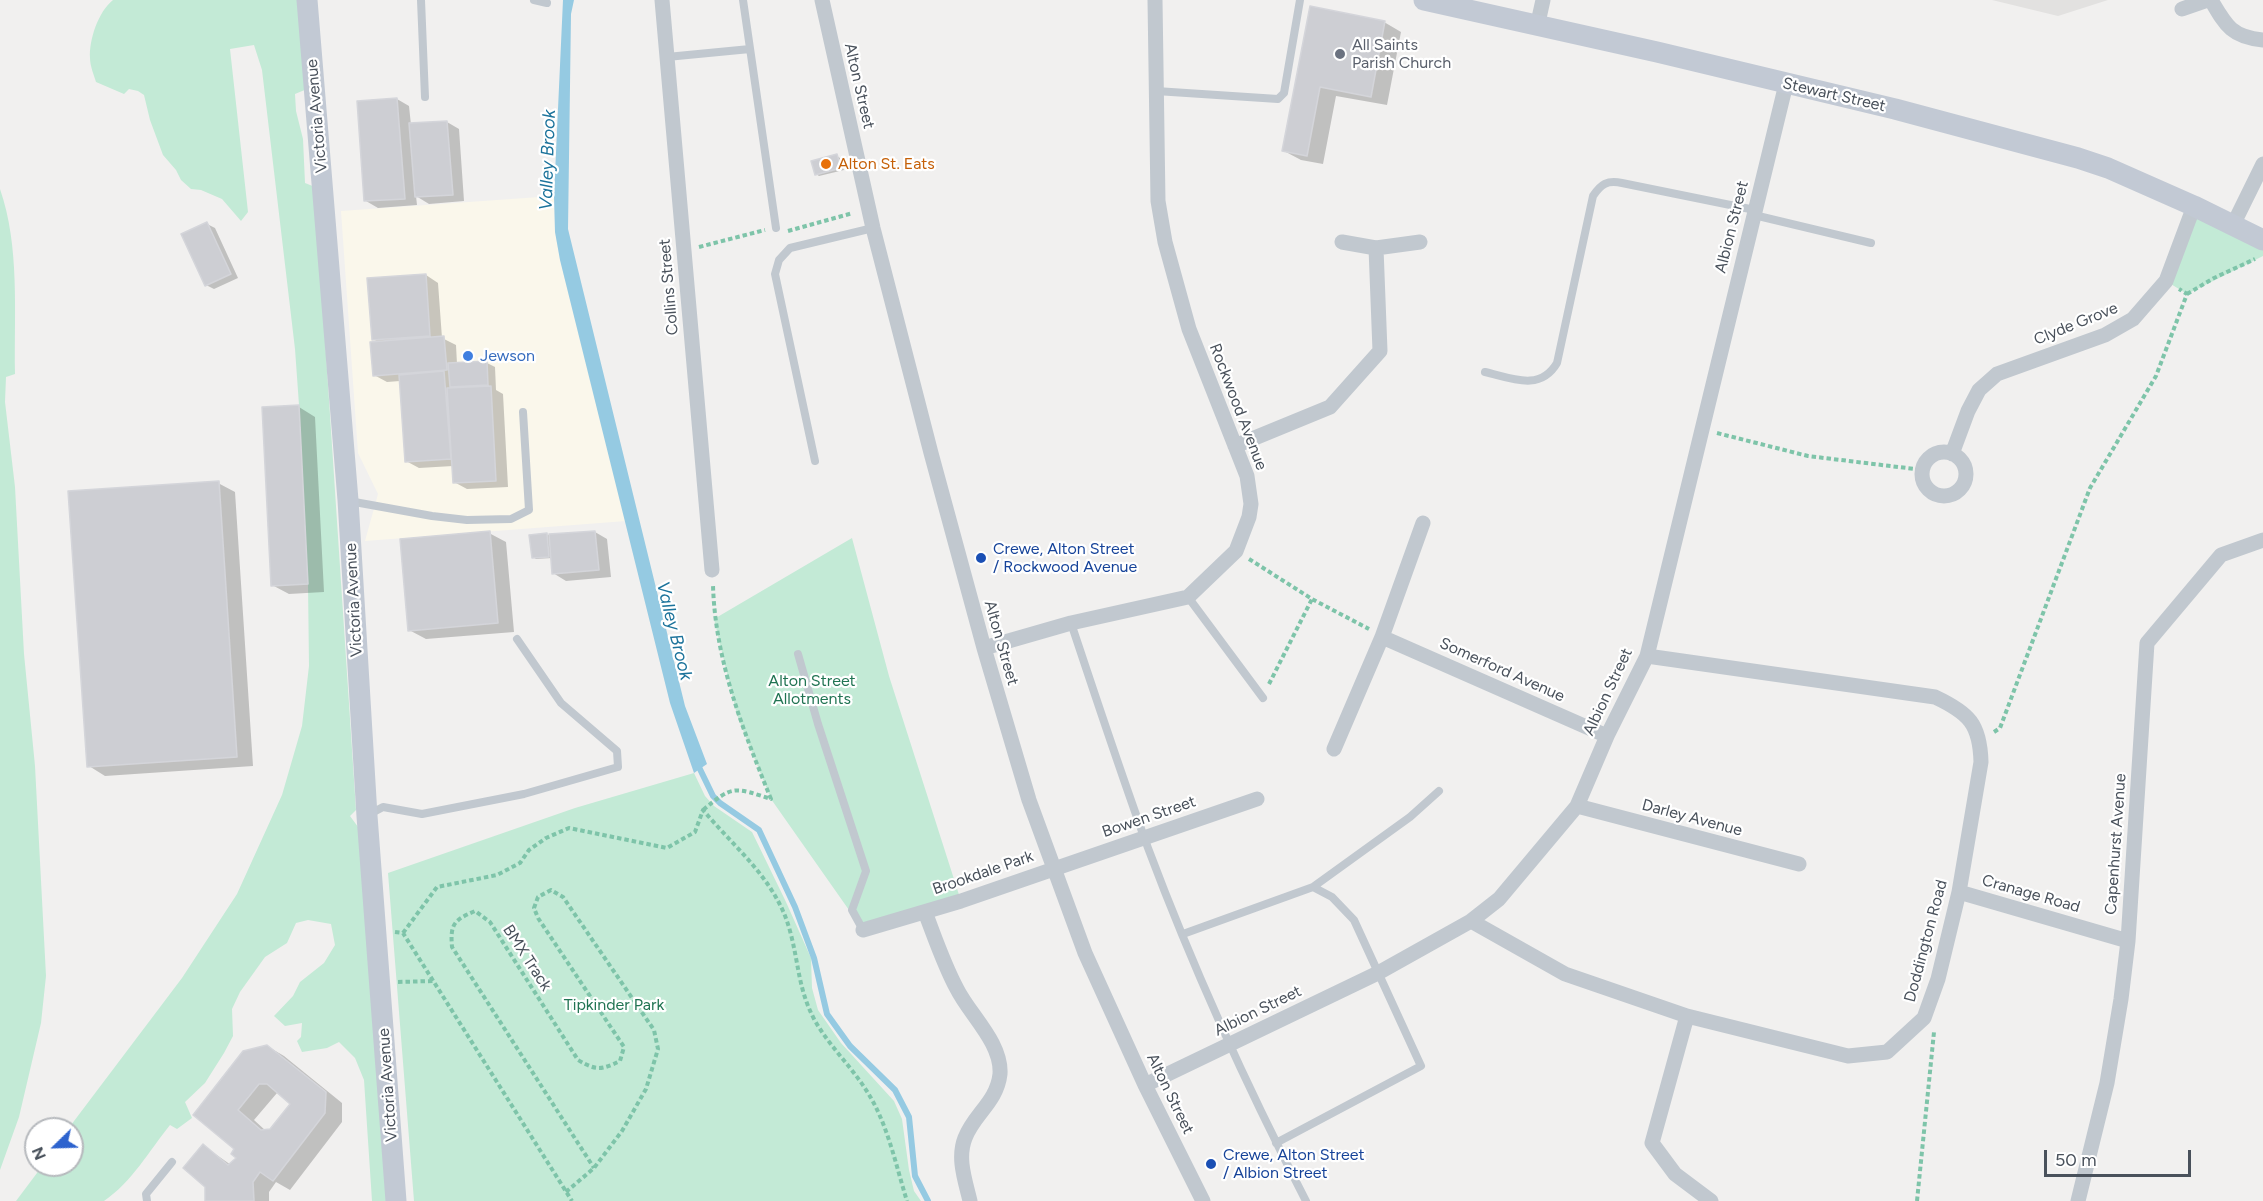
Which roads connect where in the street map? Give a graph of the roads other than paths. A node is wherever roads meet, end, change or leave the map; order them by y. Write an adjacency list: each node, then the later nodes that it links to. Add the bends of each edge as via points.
1 (307, 0): 37 (street, Victoria Avenue)
2 (421, 0): 20 (lane)
3 (534, 0): 12 (lane)
4 (662, 0): 17 (street, Collins Street)
5 (743, 0): 16 (lane)
6 (822, 0): 26 (street, Alton Street)
7 (1155, 0): 19 (street, Rockwood Avenue)
8 (1300, 0): 19 (lane, via 1284,93 1278,99)
9 (1424, 0): 14 (street, Stewart Street)
10 (1543, 0): 14 (street)
11 (2209, 0): 13 (street); 15 (street, via 2234,33)
12 (547, 3)
13 (2182, 9)
14 (1537, 27): 18 (street, Stewart Street)
15 (2263, 40)
16 (750, 49): 17 (lane); 25 (lane)
17 (668, 57): 40 (street, Collins Street)
18 (1786, 84): 22 (street, Stewart Street, via 2078,158); 23 (street, Albion Street)
19 (1156, 91): 34 (street, Rockwood Avenue, via 1158,201 1165,242 1189,329)
20 (425, 97)
21 (2263, 164): 24 (street)
22 (2194, 206): 24 (street, Stewart Street); 35 (street, Clyde Grove, via 2166,281 2133,320 2105,335 1997,374 1979,390)
23 (1754, 213): 30 (lane); 32 (lane, via 1622,183 1610,181 1601,185 1593,196 1557,363 1547,376 1526,382); 47 (street, Albion Street)
24 (2232, 225): 27 (street, Stewart Street)
25 (776, 228)
26 (873, 228): 36 (lane, via 790,248 779,260 776,274); 45 (street, Alton Street)
27 (2263, 240)
28 (1342, 242): 31 (street)
29 (1420, 242): 31 (street)
30 (1871, 243)
31 (1376, 248): 34 (street, via 1380,351 1330,407)
32 (1485, 372)
33 (523, 412): 37 (lane, via 529,510 512,519 455,519)
34 (1235, 446): 41 (street, Rockwood Avenue, via 1247,476 1251,504 1245,532 1236,551)
35 (1952, 454): 35 (street, via 1938,453 1926,461 1923,480 1932,492 1949,495 1965,480 1962,462)
36 (815, 460)
37 (348, 500): 54 (street, Victoria Avenue)
38 (1423, 523): 43 (street)
39 (2263, 540): 64 (street, Capenhurst Avenue, via 2221,555 2147,643)
40 (712, 570)
41 (1188, 597): 42 (street); 48 (lane)
42 (1071, 623): 45 (street); 55 (lane)
43 (1382, 637): 49 (street, Somerford Avenue); 50 (street)
44 (517, 639): 54 (lane, via 561,703 617,751 618,767 524,794 422,814)
45 (984, 648): 57 (street, Alton Street)
46 (798, 654): 62 (lane, via 866,871 852,910)
47 (1647, 656): 49 (street, Albion Street); 59 (street, Doddington Road, via 1935,697 1958,708 1981,742)
48 (1263, 698)
49 (1607, 736): 53 (street, Albion Street)
50 (1334, 749)
51 (1438, 791): 58 (lane, via 1410,817)
52 (1257, 799): 55 (street, Bowen Street)
53 (1577, 806): 56 (street, Darley Avenue); 61 (street, Albion Street, via 1498,899)
54 (366, 808): 72 (street, Victoria Avenue)
55 (1145, 837): 57 (street, Bowen Street); 63 (lane)
56 (1799, 864)
57 (1053, 868): 60 (street, Brookdale Park); 68 (street, Alton Street, via 1085,953)
58 (1313, 887): 63 (lane); 65 (lane, via 1332,897 1354,920)
59 (1959, 892): 64 (street, Cranage Road); 66 (street, Doddington Road, via 1938,979 1924,1018 1887,1052 1848,1056)
60 (925, 912): 62 (street, Brookdale Park); 73 (street, Brookdale Park, via 956,987 998,1057 998,1088 965,1137 962,1149 961,1164)
61 (1471, 921): 65 (street, Albion Street); 66 (street, Doddington Road, via 1565,974)
62 (863, 930)
63 (1182, 934): 67 (lane)
64 (2128, 941): 77 (street, Capenhurst Avenue, via 2108,1083)
65 (1378, 973): 67 (street, Albion Street); 69 (lane, via 1421,1066)
66 (1687, 1016): 76 (street, via 1652,1143 1675,1174)
67 (1231, 1044): 68 (street, Albion Street); 69 (lane)
68 (1145, 1085): 74 (street, Alton Street)
69 (1276, 1143): 75 (lane)
70 (172, 1162): 71 (lane, via 146,1194)
71 (147, 1201)
72 (396, 1201)
73 (970, 1201)
74 (1203, 1201)
75 (1306, 1201)
76 (1711, 1201)
77 (2078, 1201)

